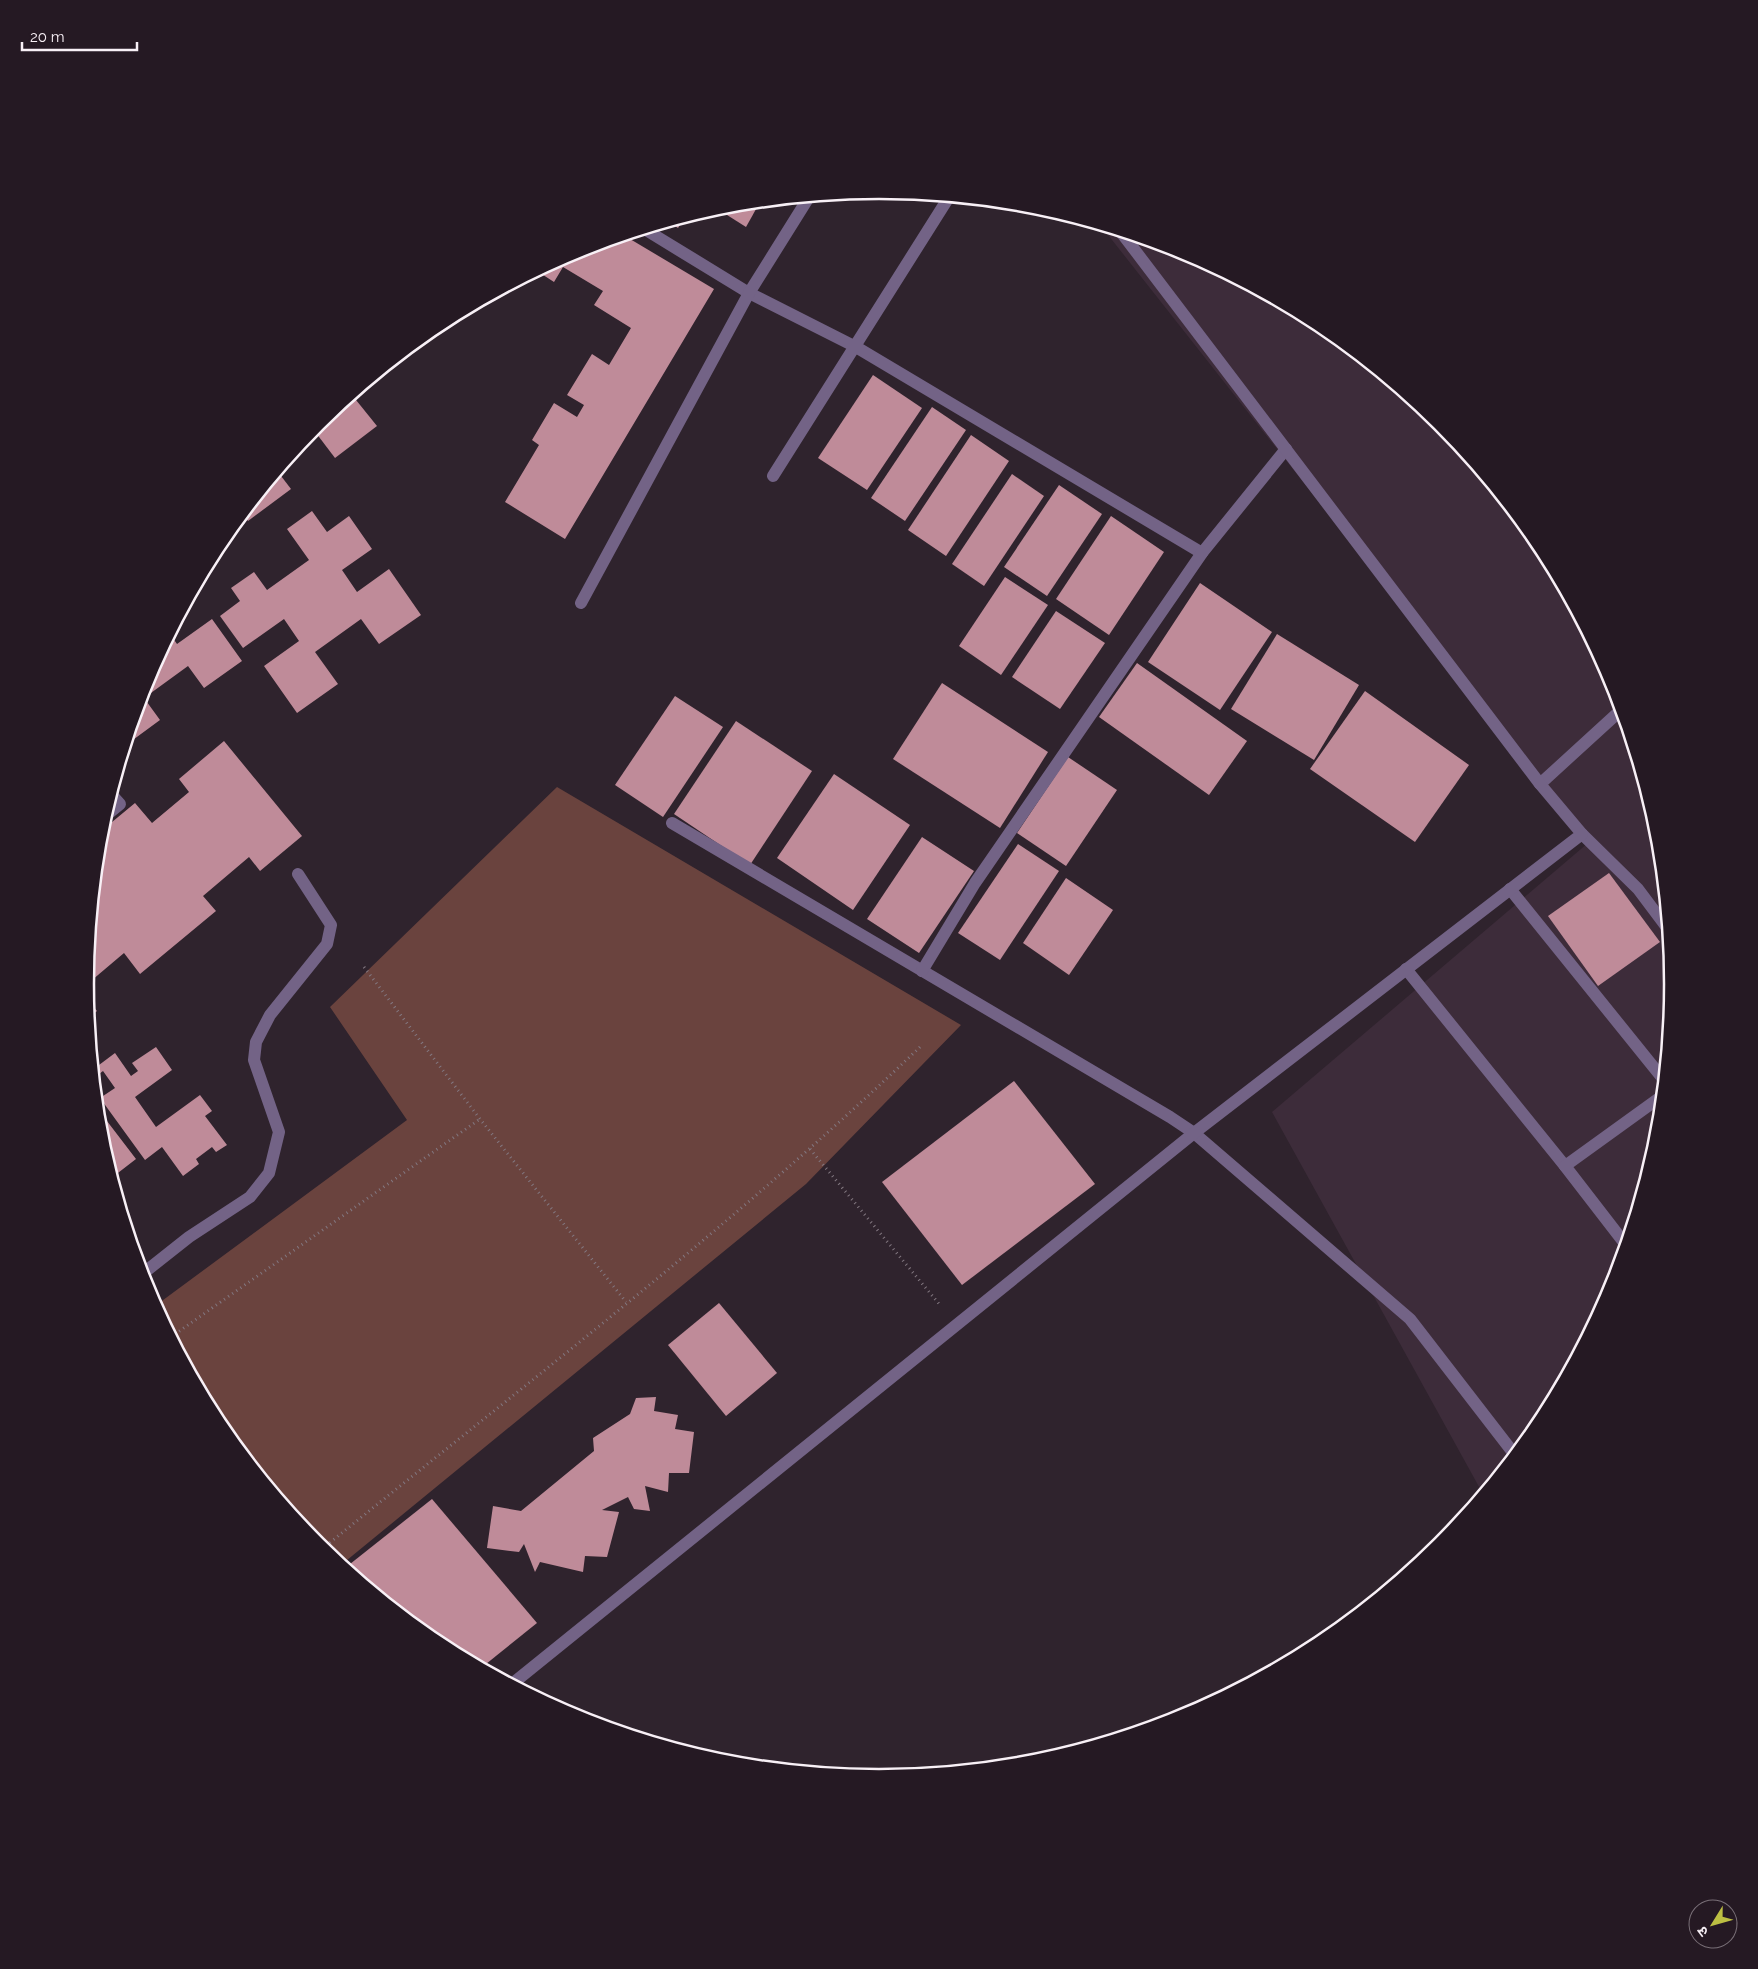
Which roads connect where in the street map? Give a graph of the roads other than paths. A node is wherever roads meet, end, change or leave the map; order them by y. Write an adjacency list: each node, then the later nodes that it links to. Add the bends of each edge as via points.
1 (805, 203): 5 (street)
2 (946, 203): 6 (street)
3 (652, 233): 5 (street)
4 (1127, 240): 7 (street)
5 (749, 292): 6 (street); 10 (street)
6 (856, 347): 8 (street); 9 (street)
7 (1286, 449): 9 (street); 12 (street)
8 (772, 476)
9 (1202, 553): 21 (street, via 975,883)
10 (581, 603)
11 (1616, 715): 12 (street)
12 (1540, 784): 16 (street)
13 (116, 800): 14 (street, via 120,804)
14 (114, 809)
15 (672, 823): 21 (street)
16 (1582, 834): 18 (street); 19 (street, via 1638,889)
17 (298, 874): 27 (street, via 331,925 327,944 270,1014 256,1042 254,1060 279,1132 269,1173 250,1197 189,1237)
18 (1510, 889): 20 (street); 22 (street)
19 (1662, 921)
20 (1406, 969): 24 (street); 25 (street)
21 (922, 970): 24 (street)
22 (1659, 1074)
23 (1656, 1101): 25 (street)
24 (1194, 1133): 28 (street, via 1410,1319); 29 (street)
25 (1565, 1166): 26 (street)
26 (1622, 1240)
27 (148, 1270)
28 (1511, 1450)
29 (516, 1681)

